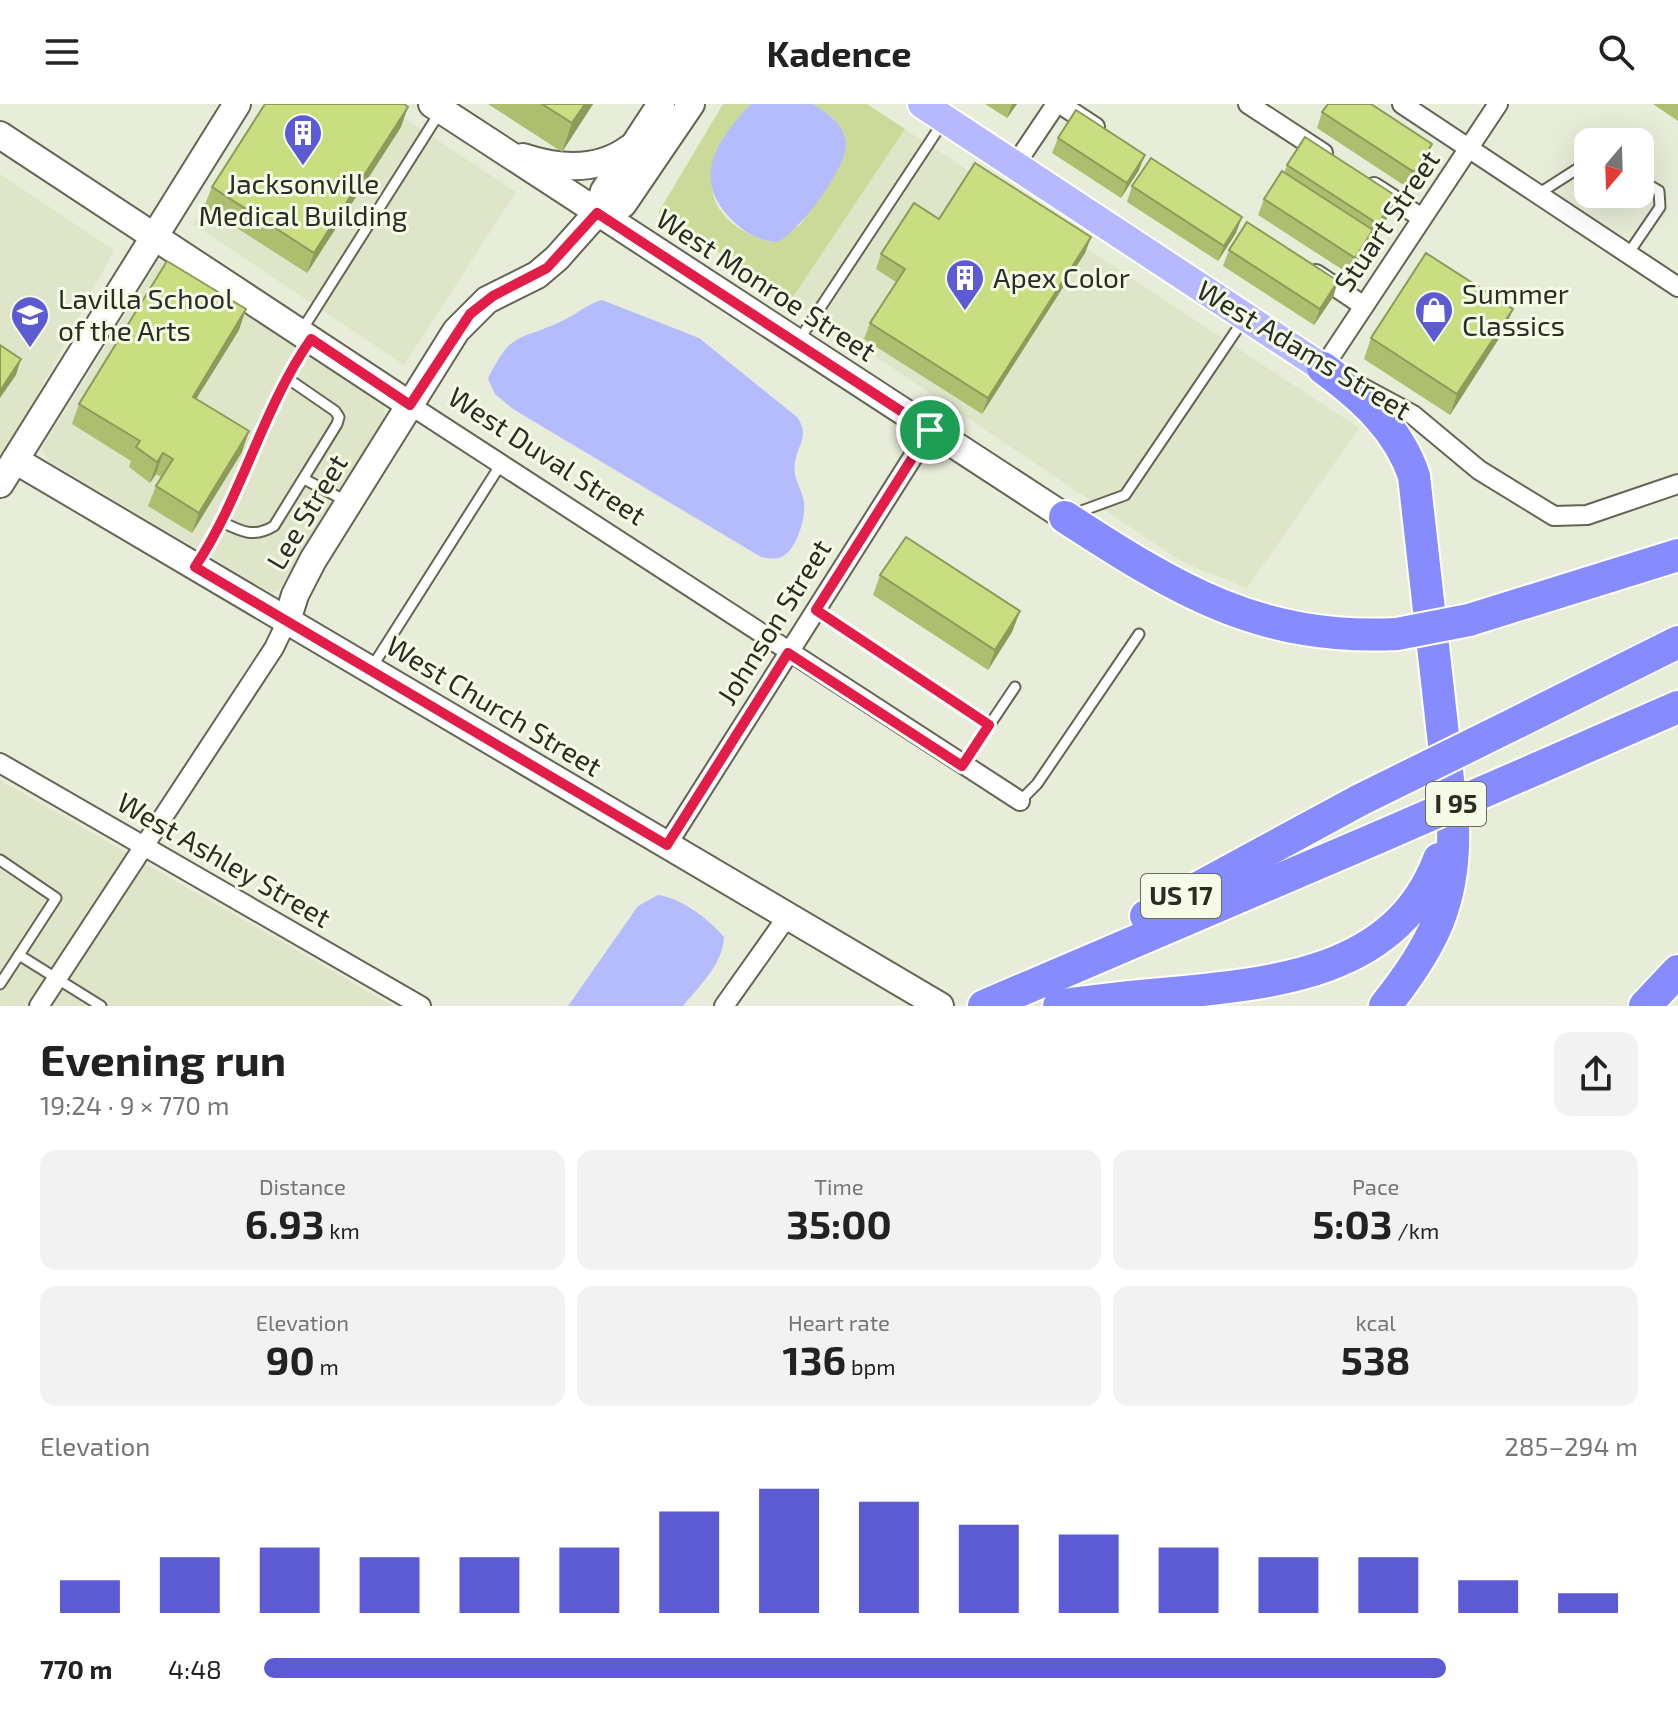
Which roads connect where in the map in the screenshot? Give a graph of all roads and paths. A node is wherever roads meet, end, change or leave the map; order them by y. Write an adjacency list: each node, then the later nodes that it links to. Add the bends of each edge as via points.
1 (237, 104): 21 (street)
2 (661, 104): 12 (street, Lee Street)
3 (691, 104): 19 (street, Lee Street, via 623,204)
4 (1058, 104): 11 (street); 15 (street)
5 (1248, 104): 20 (street)
6 (1402, 104): 13 (street)
7 (1498, 104): 13 (street, Stuart Street)
8 (437, 107): 14 (street, West Monroe Street); 27 (lane)
9 (940, 109): 15 (main road, West Adams Street); 28 (lane)
10 (0, 135): 21 (street, West Duval Street)
11 (1113, 139)
12 (633, 146): 14 (street, via 603,163 573,167); 19 (street, Lee Street, via 604,191)
13 (1469, 148): 18 (street); 20 (street, Stuart Street)
14 (503, 151): 19 (street, West Monroe Street)
15 (1015, 165): 26 (main road, West Adams Street)
16 (1574, 171): 18 (lane)
17 (1654, 188): 22 (lane, via 1660,207)
18 (1538, 194): 22 (street)
19 (597, 213): 28 (street, West Monroe Street); 31 (street, Lee Street, via 547,268 470,314)
20 (1422, 218): 25 (street, Stuart Street)
21 (156, 237): 27 (street, West Duval Street); 33 (street)
22 (1628, 254): 24 (street)
23 (1298, 262): 25 (street)
24 (1678, 287)
25 (1364, 306): 29 (street, Stuart Street)
26 (1246, 317): 29 (main road, West Adams Street); 39 (lane, via 1125,495)
27 (306, 336): 30 (lane); 31 (street, West Duval Street)
28 (797, 343): 32 (street, West Monroe Street)
29 (1323, 368): 37 (street, West Adams Street, via 1395,404 1536,509 1562,518 1587,515); 54 (highway, via 1387,425 1414,476)
30 (287, 378): 35 (lane, via 339,417); 40 (lane)
31 (410, 405): 34 (street, West Duval Street); 38 (street, Lee Street)
32 (930, 430): 39 (street, West Monroe Street); 43 (street, Johnson Street)
33 (15, 460): 36 (street); 42 (street, West Church Street)
34 (501, 464): 47 (street, West Duval Street); 48 (lane)
35 (304, 479): 38 (lane); 40 (lane, via 268,530 244,533)
36 (0, 484)
37 (1678, 484)
38 (349, 503): 44 (street, Lee Street, via 302,578)
39 (1065, 517): 41 (highway, bridge, via 1157,576 1231,611 1307,630 1397,634 1469,620)
40 (222, 522): 42 (lane)
41 (1678, 555)
42 (195, 567): 44 (street, West Church Street)
43 (816, 610): 47 (street, Johnson Street); 51 (lane)
44 (287, 621): 48 (street, West Church Street); 57 (street, Lee Street)
45 (1139, 634): 55 (lane)
46 (1678, 642): 65 (highway, US 17, bridge, via 1360,800)
47 (788, 653): 53 (street, West Duval Street); 56 (street, Johnson Street)
48 (370, 670): 56 (street, West Church Street)
49 (1015, 687): 51 (lane)
50 (1678, 707): 65 (highway, I 95, bridge)
51 (989, 725): 53 (lane)
52 (0, 763): 57 (street, West Ashley Street)
53 (962, 766): 55 (street, West Duval Street)
54 (1449, 785): 71 (highway, via 1443,848 1424,898 1398,937 1352,973 1280,998 1118,999); 72 (highway, via 1453,860 1442,913 1422,958)
55 (1020, 801)
56 (667, 845): 59 (street, West Church Street)
57 (144, 846): 62 (street, Lee Street); 68 (street, West Ashley Street)
58 (0, 860): 60 (lane, via 56,898)
59 (787, 917): 69 (street); 70 (street, West Church Street)
60 (19, 955): 62 (lane); 64 (lane)
61 (1678, 971): 73 (highway)
62 (56, 978): 66 (street, Lee Street); 67 (lane)
63 (1678, 981): 73 (highway)
64 (0, 984)
65 (994, 1001)
66 (39, 1006)
67 (101, 1006)
68 (421, 1006)
69 (724, 1006)
70 (940, 1006)
71 (1059, 1006)
72 (1385, 1006)
73 (1647, 1006)

